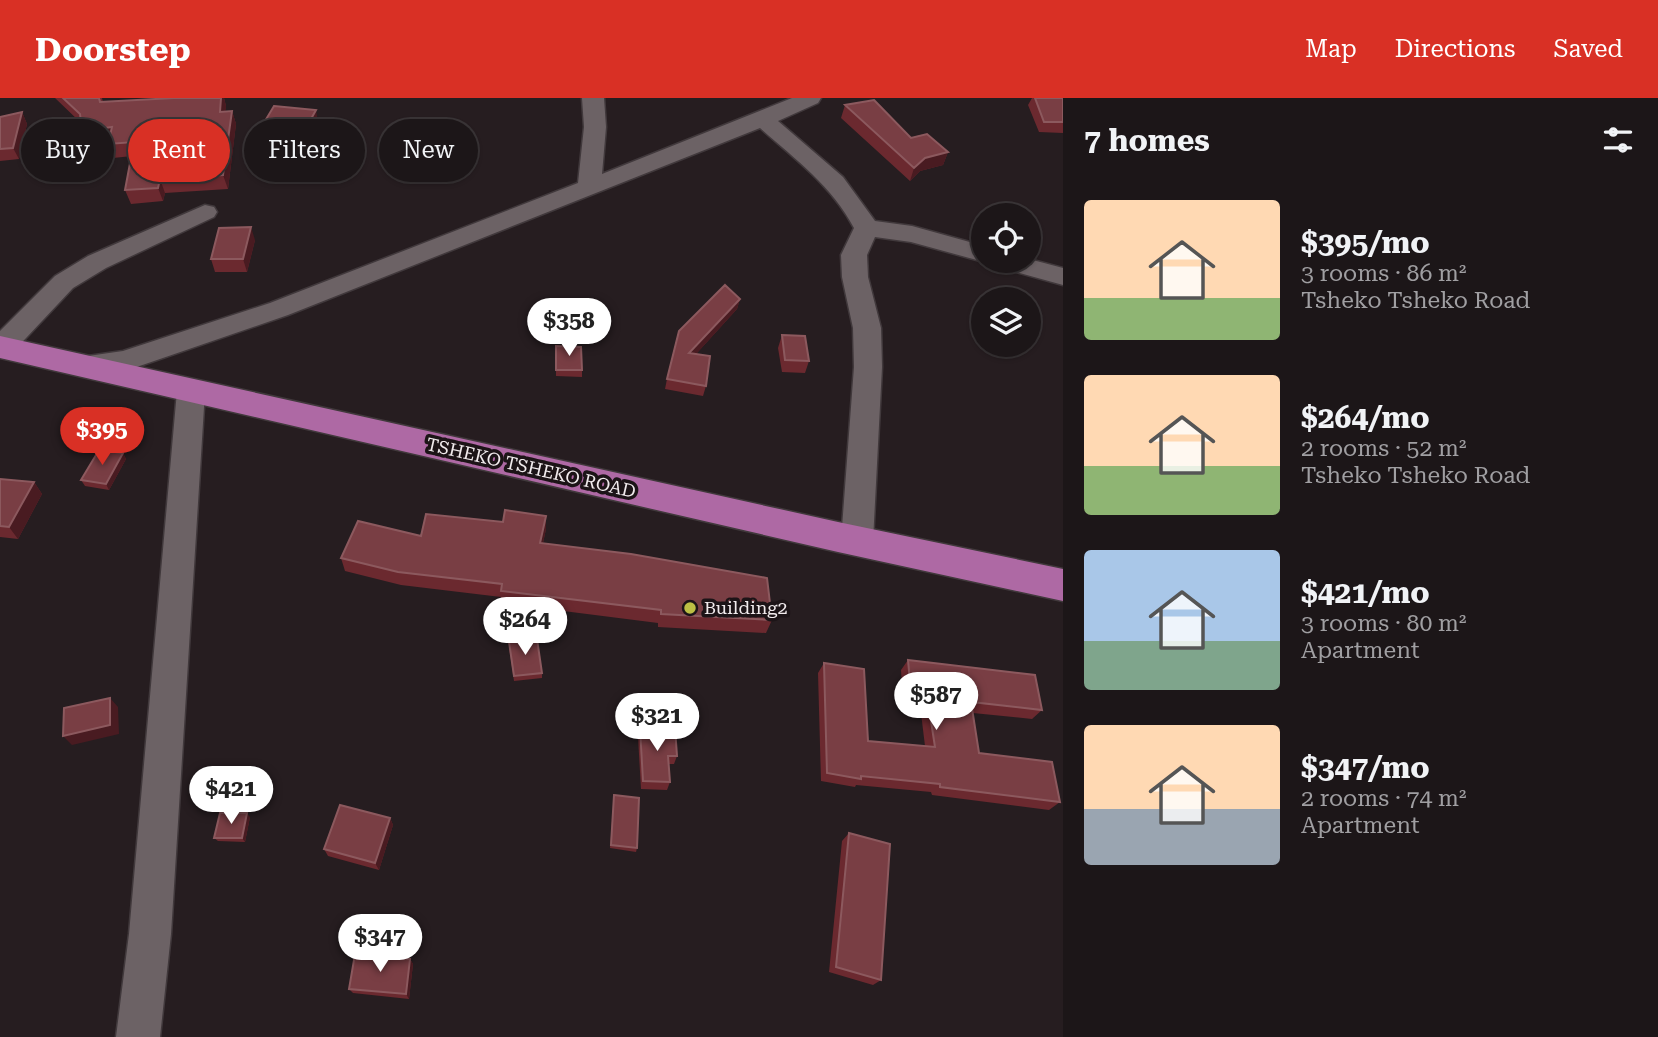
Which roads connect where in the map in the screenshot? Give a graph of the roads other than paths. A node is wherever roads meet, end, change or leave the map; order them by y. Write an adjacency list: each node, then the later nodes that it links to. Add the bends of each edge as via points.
1 (593, 98): 4 (street)
2 (810, 98): 3 (street)
3 (763, 119): 4 (street); 6 (street, via 844,192)
4 (589, 187): 11 (street, via 192,340 125,361)
5 (205, 212): 10 (street, via 64,282)
6 (866, 228): 7 (street, via 912,234); 13 (street, via 854,255 867,328 868,367)
7 (971, 250)
8 (1041, 271): 9 (street)
9 (1063, 277)
10 (0, 347): 11 (highway, TSHEKO TSHEKO ROAD)
11 (84, 365): 12 (highway, TSHEKO TSHEKO ROAD)
12 (191, 391): 13 (highway, TSHEKO TSHEKO ROAD); 15 (street, via 150,934)
13 (856, 541): 14 (highway, TSHEKO TSHEKO ROAD)
14 (1063, 585)
15 (138, 1037)

